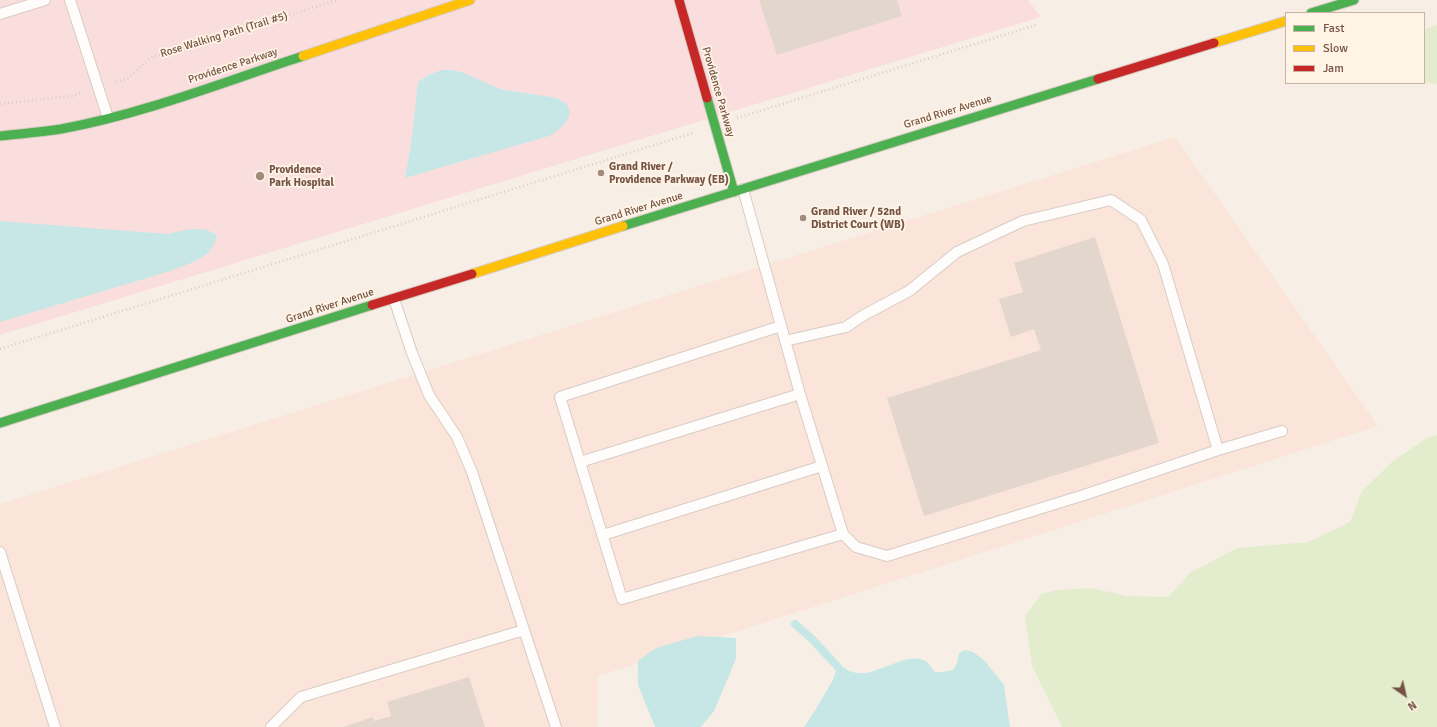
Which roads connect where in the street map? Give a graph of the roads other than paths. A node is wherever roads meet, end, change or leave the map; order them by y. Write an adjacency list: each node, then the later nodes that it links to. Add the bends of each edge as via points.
1 (45, 0): 7 (lane)
2 (70, 0): 9 (lane)
3 (470, 0): 9 (main road, Providence Parkway, via 138,111)
4 (678, 0): 11 (main road, Providence Parkway, via 715,125)
5 (1354, 0): 6 (main road)
6 (1314, 12)
7 (0, 14)
8 (1285, 21): 11 (main road, Grand River Avenue)
9 (108, 118): 10 (main road, Providence Parkway, via 74,126)
10 (0, 136)
11 (738, 190): 12 (main road, Grand River Avenue); 13 (lane)
12 (394, 299): 16 (main road, Grand River Avenue); 25 (lane, via 429,395 457,438 472,472)
13 (781, 326): 14 (lane); 19 (lane, via 560,397)
14 (785, 341): 15 (lane); 18 (lane, via 846,327 909,291 957,252 1023,221 1111,200 1141,220 1162,264)
15 (800, 394): 19 (lane); 20 (lane)
16 (0, 423)
17 (1282, 430): 18 (lane)
18 (1218, 450): 21 (lane, via 1084,496 887,556 856,547)
19 (580, 462): 22 (lane)
20 (822, 466): 21 (lane); 22 (lane)
21 (843, 534): 22 (lane, via 622,599)
22 (603, 535)
23 (0, 552): 24 (lane)
24 (2, 564): 26 (lane)
25 (524, 630): 27 (lane, via 301,697); 28 (lane)
26 (55, 727)
27 (271, 727)
28 (556, 727)

